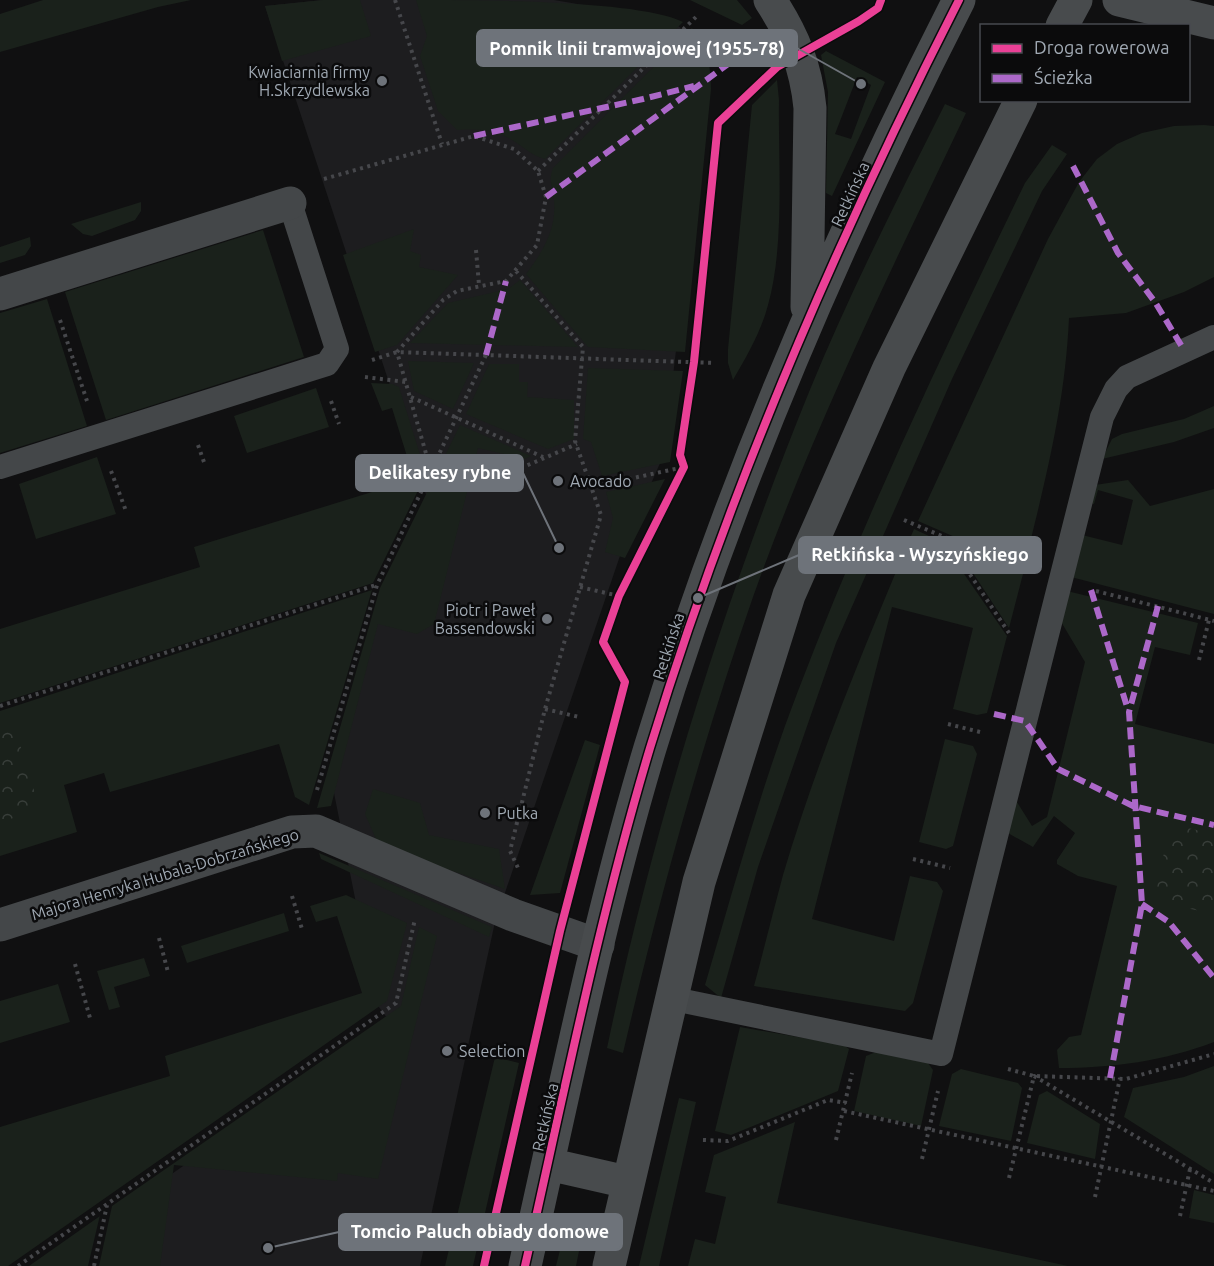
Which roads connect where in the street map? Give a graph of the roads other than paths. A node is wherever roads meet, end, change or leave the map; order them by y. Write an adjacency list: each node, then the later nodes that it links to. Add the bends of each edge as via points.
1 (770, 0): 10 (street, via 786,25 807,77)
2 (959, 0): 10 (street, Retkińska)
3 (1076, 0): 6 (street)
4 (1119, 0): 5 (street)
5 (1214, 23)
6 (1063, 24)
7 (1020, 102): 15 (street, via 889,368 789,595 723,797)
8 (290, 203): 9 (street); 12 (lane, via 337,349 332,359 99,438)
9 (0, 294)
10 (807, 322): 14 (street, Retkińska, via 698,598 649,752)
11 (1214, 337): 15 (lane, via 1127,377 1101,417 940,1054)
12 (0, 467)
13 (0, 924): 14 (street, Majora Henryka Hubala-Dobrzańskiego, via 308,830 513,915)
14 (598, 945): 16 (street, Retkińska)
15 (669, 998): 17 (street)
16 (548, 1164): 17 (street); 18 (street, Retkińska)
17 (627, 1182): 19 (street)
18 (525, 1266)
19 (609, 1266)

